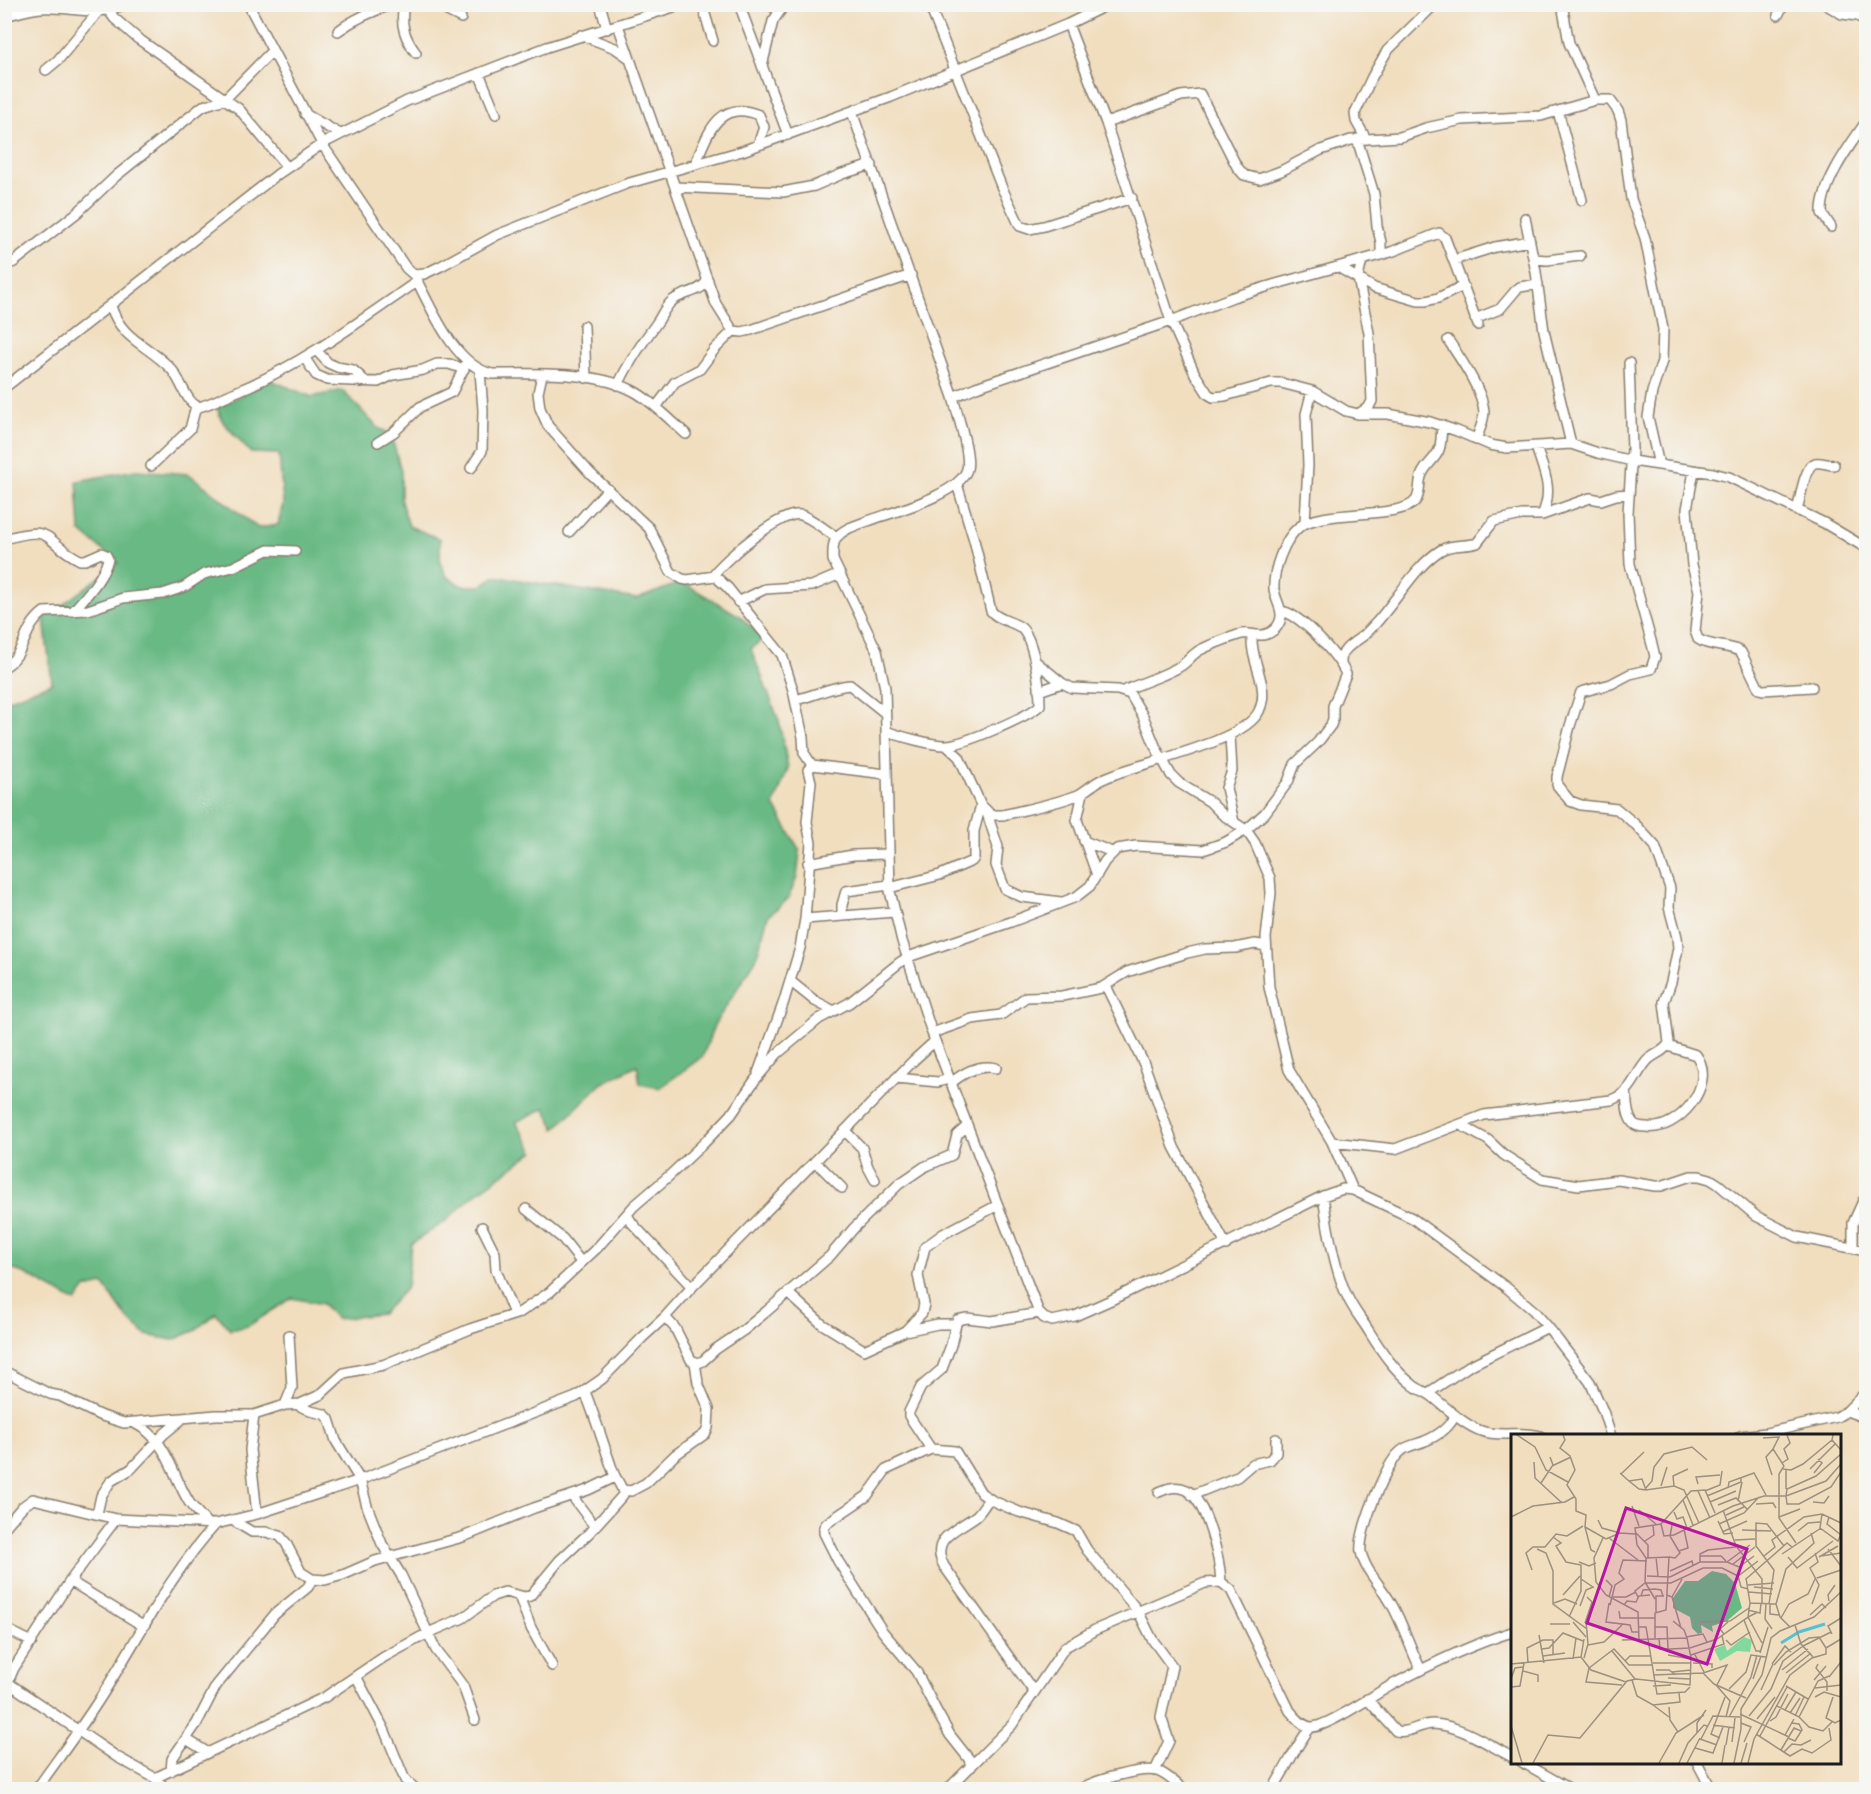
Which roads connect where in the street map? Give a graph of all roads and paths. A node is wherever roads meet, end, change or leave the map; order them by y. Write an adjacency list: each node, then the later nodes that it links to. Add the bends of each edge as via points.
1 (125, 4): 20 (street)
2 (249, 4): 31 (street)
3 (394, 4): 28 (street)
4 (404, 4): 32 (street, via 404,36)
5 (442, 4): 23 (street)
6 (600, 4): 27 (street)
7 (683, 4): 18 (street)
8 (702, 4): 30 (street)
9 (739, 4): 34 (street)
10 (768, 4): 19 (street)
11 (929, 4): 36 (street)
12 (1109, 4): 25 (street)
13 (1435, 4): 48 (street, via 1387,51 1372,77 1355,113)
14 (1562, 4): 39 (street, via 1569,43)
15 (1784, 4): 21 (street)
16 (1825, 4): 24 (street, via 1832,10)
17 (1850, 4): 24 (street, via 1852,12)
18 (671, 7): 26 (street)
19 (782, 8): 34 (street, via 773,21)
20 (103, 9): 22 (street, via 42,8); 35 (street); 38 (street, via 137,38)
21 (1778, 15)
22 (4, 16)
23 (461, 18)
24 (1862, 18)
25 (1068, 24): 36 (street); 45 (street)
26 (618, 25): 27 (street); 33 (street)
27 (608, 29): 29 (street)
28 (338, 31)
29 (581, 35): 33 (street); 37 (street)
30 (712, 41)
31 (272, 51): 38 (street); 42 (street)
32 (416, 53)
33 (628, 57): 54 (street)
34 (762, 66): 47 (street)
35 (46, 70)
36 (955, 70): 41 (street); 56 (street, via 1020,226 1044,226)
37 (478, 73): 43 (street); 46 (street)
38 (225, 99): 53 (street, via 246,117); 66 (street, via 203,106 78,212)
39 (1595, 100): 40 (street); 101 (street, via 1610,100 1621,120 1631,199 1645,238 1663,329 1662,361 1648,417)
40 (1558, 111): 48 (street, via 1534,117 1462,120 1400,137); 57 (street)
41 (852, 112): 47 (street); 52 (street)
42 (305, 114): 46 (street); 49 (street)
43 (496, 114)
44 (1866, 122): 59 (street, via 1841,158 1824,201 1822,213)
45 (1106, 123): 48 (street, via 1181,96 1200,94 1237,167 1244,175 1259,179 1321,150); 56 (street)
46 (340, 134): 49 (street)
47 (788, 135): 50 (street)
48 (1361, 139): 61 (street, via 1374,194)
49 (322, 144): 53 (street); 69 (street)
50 (758, 146): 51 (street); 51 (street, via 764,127 759,115 745,110 728,113 713,124)
51 (695, 164): 54 (street)
52 (872, 165): 55 (street, via 814,186 783,192); 68 (street)
53 (287, 167): 74 (street)
54 (669, 171): 55 (street); 69 (street, via 497,235)
55 (675, 187): 71 (street)
56 (1132, 198): 75 (street)
57 (1582, 200)
58 (1526, 218): 60 (street)
59 (1831, 226)
60 (1530, 241): 63 (street); 65 (street)
61 (1381, 255): 64 (street); 65 (street, via 1439,233)
62 (1580, 256): 63 (street)
63 (1534, 259): 72 (street)
64 (1362, 260): 67 (street); 70 (street)
65 (1454, 260): 73 (street)
66 (4, 266)
67 (1338, 267): 70 (street); 75 (street, via 1244,294)
68 (911, 275): 77 (street, via 752,330); 90 (street)
69 (416, 278): 79 (street, via 352,328); 82 (street)
70 (1358, 278): 73 (street, via 1376,290 1418,301 1438,298); 93 (street, via 1369,333 1372,401)
71 (708, 280): 77 (street, via 716,304); 87 (street, via 700,290 682,295 663,309)
72 (1538, 284): 73 (street, via 1516,290 1500,309 1476,322); 98 (street, via 1544,332)
73 (1463, 286)
74 (111, 306): 88 (street); 91 (street, via 122,330 163,360)
75 (1171, 321): 89 (street, via 1195,374 1213,397 1271,383); 90 (street)
76 (584, 326): 85 (street)
77 (733, 331): 92 (street, via 700,369 675,381)
78 (1448, 340): 96 (street, via 1483,407)
79 (316, 350): 80 (street); 86 (street, via 328,363 358,373)
80 (304, 357): 86 (street, via 322,379); 91 (street, via 248,387)
81 (1629, 363): 100 (street)
82 (465, 365): 83 (street); 86 (street, via 437,364 378,382); 97 (street, via 452,392 420,407)
83 (480, 371): 84 (street); 104 (street, via 482,446)
84 (542, 375): 85 (street); 107 (street, via 538,393 548,426)
85 (586, 378): 87 (street)
86 (361, 382)
87 (618, 385): 92 (street)
88 (4, 388)
89 (1312, 391): 93 (street); 111 (street, via 1306,414)
90 (953, 397): 106 (street, via 968,467)
91 (196, 406): 103 (street, via 190,429)
92 (656, 407): 95 (street)
93 (1358, 414): 94 (street, via 1388,414)
94 (1442, 425): 96 (street); 111 (street, via 1440,448 1422,472 1415,502 1393,510)
95 (686, 434)
96 (1476, 440): 99 (street, via 1507,448)
97 (378, 442)
98 (1571, 444): 99 (street); 100 (street)
99 (1536, 447): 110 (street, via 1549,497)
100 (1632, 461): 101 (street); 108 (street)
101 (1659, 465): 105 (street)
102 (1834, 465): 109 (street, via 1816,463 1810,467)
103 (151, 466)
104 (471, 468)
105 (1694, 471): 109 (street, via 1729,477); 127 (street, via 1687,509 1692,565 1699,591 1695,632 1698,639 1741,652 1759,689)
106 (957, 484): 113 (street, via 936,496 851,527); 123 (street, via 991,611 1029,636)
107 (608, 489): 112 (street); 118 (street, via 649,528 671,572 687,580)
108 (1629, 494): 110 (street, via 1601,500 1590,498); 158 (street, via 1630,564 1654,663 1651,669 1581,692 1557,785 1570,801 1617,809 1655,846 1670,888 1678,948 1664,1002)
109 (1797, 511): 115 (street)
110 (1542, 515): 124 (street, via 1494,521 1478,543 1443,548 1365,634 1353,641)
111 (1305, 522): 121 (street, via 1288,538 1277,569 1274,591)
112 (568, 532)
113 (837, 537): 117 (street, via 833,560); 118 (street, via 801,515 793,516 747,542)
114 (4, 539): 120 (street, via 37,532 80,560 106,555 106,566 96,584)
115 (1866, 548)
116 (295, 551): 120 (street, via 268,550 232,567 204,574 175,590)
117 (840, 574): 119 (street, via 812,586 765,589); 131 (street, via 877,651 885,688)
118 (713, 575): 119 (street)
119 (738, 602): 130 (street, via 782,656)
120 (73, 611): 125 (street, via 49,610 40,615 27,630 16,659)
121 (1281, 611): 122 (street, via 1278,626); 124 (street, via 1299,620)
122 (1252, 636): 129 (street, via 1242,633 1200,649 1180,666); 133 (street, via 1252,653 1264,696 1258,714)
123 (1035, 661): 126 (street); 128 (street)
124 (1341, 663): 141 (street, via 1346,674 1333,706 1333,721 1295,764 1271,806)
125 (4, 667)
126 (1062, 683): 128 (street); 129 (street, via 1078,689)
127 (1812, 687)
128 (1039, 691): 134 (street, via 1040,705 1035,711)
129 (1125, 691): 135 (street, via 1139,708)
130 (795, 700): 131 (street, via 850,685); 136 (street, via 804,753)
131 (885, 713): 132 (street)
132 (886, 731): 134 (street); 137 (street)
133 (1230, 735): 135 (street); 140 (street, via 1232,771 1226,788)
134 (946, 746): 139 (street, via 959,757)
135 (1161, 758): 138 (street, via 1116,773); 140 (street, via 1179,783)
136 (812, 765): 137 (street); 145 (street, via 808,770)
137 (886, 774): 144 (street)
138 (1083, 793): 139 (street, via 1003,815); 142 (street, via 1077,815)
139 (984, 809): 147 (street, via 974,831 974,860 940,875); 148 (street, via 998,847 996,865 1005,889 1022,897)
140 (1234, 822): 141 (street)
141 (1246, 830): 143 (street, via 1203,850 1136,846); 152 (street, via 1270,878)
142 (1084, 842): 143 (street); 146 (street)
143 (1112, 852): 146 (street)
144 (888, 854): 145 (street); 147 (street)
145 (808, 863): 151 (street)
146 (1097, 875): 148 (street, via 1084,892)
147 (889, 887): 149 (street); 150 (street, via 846,891)
148 (1062, 902): 153 (street)
149 (894, 912): 150 (street); 153 (street)
150 (842, 916): 151 (street)
151 (805, 918): 154 (street)
152 (1266, 946): 155 (street, via 1186,953 1126,972); 167 (street, via 1269,987 1289,1070)
153 (908, 957): 156 (street); 157 (street)
154 (790, 981): 156 (street); 161 (street)
155 (1106, 986): 157 (street, via 1072,995 1026,997 1001,1015 972,1019); 178 (street, via 1144,1064 1174,1147)
156 (834, 1011): 161 (street, via 777,1054)
157 (933, 1037): 160 (street); 162 (street)
158 (1668, 1046): 163 (street, via 1647,1059); 163 (street, via 1696,1055 1702,1068 1696,1096 1682,1114 1666,1126 1634,1124)
159 (996, 1068): 162 (street, via 975,1069)
160 (896, 1078): 162 (street); 166 (street)
161 (755, 1080): 176 (street, via 731,1115)
162 (950, 1081): 165 (street)
163 (1626, 1091): 164 (street, via 1611,1100 1484,1115)
164 (1460, 1125): 167 (street, via 1390,1150); 179 (street, via 1542,1179 1579,1185 1618,1180 1661,1186 1699,1176 1718,1184 1756,1216 1797,1237)
165 (966, 1127): 174 (street); 183 (street, via 957,1136 952,1155 924,1167 893,1189 830,1256)
166 (845, 1131): 168 (street); 169 (street, via 862,1148)
167 (1332, 1142): 171 (street)
168 (815, 1161): 170 (street); 182 (street)
169 (875, 1180)
170 (842, 1188)
171 (1353, 1190): 172 (street); 188 (street, via 1399,1210 1430,1230 1507,1288)
172 (1323, 1196): 178 (street); 195 (street, via 1326,1221 1348,1298 1384,1356 1414,1386)
173 (1863, 1201): 179 (street, via 1853,1223)
174 (998, 1205): 184 (street); 189 (street, via 924,1247 918,1275 922,1313)
175 (526, 1209): 181 (street, via 563,1239)
176 (627, 1215): 181 (street); 182 (street)
177 (482, 1227): 185 (street, via 493,1247 496,1270)
178 (1226, 1245): 184 (street, via 1075,1316 1052,1321)
179 (1854, 1248): 180 (street)
180 (1866, 1251)
181 (581, 1262): 185 (street, via 550,1292)
182 (692, 1287): 186 (street)
183 (788, 1293): 189 (street, via 822,1324 864,1350); 191 (street, via 704,1361)
184 (1039, 1313): 187 (street, via 992,1321 960,1319)
185 (514, 1314): 197 (street, via 383,1365 344,1373 320,1395)
186 (665, 1317): 191 (street); 193 (street)
187 (956, 1324): 189 (street); 211 (street, via 942,1369 921,1387 909,1412 910,1421)
188 (1548, 1327): 195 (street, via 1469,1366); 207 (street, via 1590,1382)
189 (905, 1331)
190 (289, 1335): 196 (street, via 292,1382)
191 (694, 1362): 214 (street, via 709,1409 705,1434 675,1455 646,1483 631,1491)
192 (4, 1371): 203 (street, via 99,1415)
193 (585, 1392): 212 (street); 213 (street)
194 (1866, 1392): 198 (street)
195 (1428, 1393): 200 (street)
196 (285, 1405): 197 (street); 199 (street)
197 (298, 1405): 213 (street, via 329,1419 336,1441)
198 (1847, 1411): 202 (street); 208 (street, via 1837,1417)
199 (254, 1414): 201 (street); 220 (street, via 250,1450)
200 (1455, 1415): 204 (street, via 1483,1431); 238 (street, via 1442,1430 1407,1447 1392,1461 1360,1545)
201 (182, 1419): 203 (street); 210 (street)
202 (1866, 1419)
203 (136, 1424): 210 (street)
204 (1511, 1434)
205 (1518, 1434): 206 (street)
206 (1536, 1434)
207 (1610, 1434)
208 (1757, 1434)
209 (1276, 1439): 216 (street, via 1276,1453 1270,1460 1252,1464 1237,1477)
210 (157, 1441): 219 (street, via 131,1469 106,1486); 223 (street, via 189,1502)
211 (931, 1449): 218 (street, via 955,1451 981,1493); 251 (street, via 886,1470 867,1496 827,1523 824,1533 883,1632 916,1671 936,1712)
212 (615, 1477): 214 (street); 217 (street)
213 (360, 1480): 220 (street); 226 (street, via 375,1528)
214 (623, 1490): 224 (street, via 619,1501)
215 (1159, 1492): 216 (street, via 1179,1487)
216 (1192, 1495): 229 (street, via 1199,1503 1217,1550)
217 (572, 1496): 224 (street); 226 (street, via 463,1537)
218 (989, 1499): 231 (street, via 1076,1531); 241 (street, via 978,1514 946,1536 940,1556)
219 (97, 1514): 221 (street); 225 (street, via 33,1499)
220 (257, 1514): 222 (street)
221 (116, 1519): 223 (street); 228 (street)
222 (232, 1520): 223 (street); 227 (street, via 252,1532 280,1536 302,1572)
223 (212, 1524): 232 (street)
224 (595, 1527): 230 (street, via 530,1596)
225 (4, 1528)
226 (390, 1557): 227 (street, via 334,1578); 235 (street)
227 (312, 1579): 246 (street, via 308,1587 275,1614 216,1686)
228 (70, 1581): 232 (street); 236 (street)
229 (1221, 1582): 231 (street, via 1205,1583); 244 (street, via 1236,1597 1290,1711)
230 (519, 1596): 235 (street, via 501,1593 463,1618); 237 (street)
231 (1138, 1611): 241 (street, via 1065,1647); 253 (street, via 1172,1666 1161,1717 1169,1741)
232 (142, 1626): 245 (street)
233 (4, 1628): 236 (street)
234 (1511, 1632): 238 (street, via 1468,1647)
235 (428, 1633): 239 (street); 243 (street, via 463,1686)
236 (32, 1642): 240 (street)
237 (552, 1666)
238 (1421, 1670): 242 (street)
239 (356, 1676): 247 (street, via 320,1700); 257 (street, via 381,1722 405,1780)
240 (6, 1684): 245 (street)
241 (1034, 1692): 251 (street, via 1012,1725)
242 (1367, 1699): 244 (street); 248 (street, via 1396,1731 1443,1725)
243 (476, 1720)
244 (1310, 1728): 261 (street)
245 (80, 1730): 254 (street); 255 (street)
246 (186, 1739): 247 (street); 252 (street, via 172,1759)
247 (207, 1752): 252 (street)
248 (1511, 1757)
249 (1526, 1764): 262 (street)
250 (1698, 1764): 263 (street)
251 (971, 1767): 258 (street)
252 (171, 1771): 254 (street)
253 (1155, 1771): 259 (street, via 1106,1778); 260 (street)
254 (155, 1778): 256 (street)
255 (36, 1790)
256 (167, 1790)
257 (417, 1790)
258 (947, 1790)
259 (1079, 1790)
260 (1184, 1790)
261 (1272, 1790)
262 (1572, 1790)
263 (1713, 1790)

